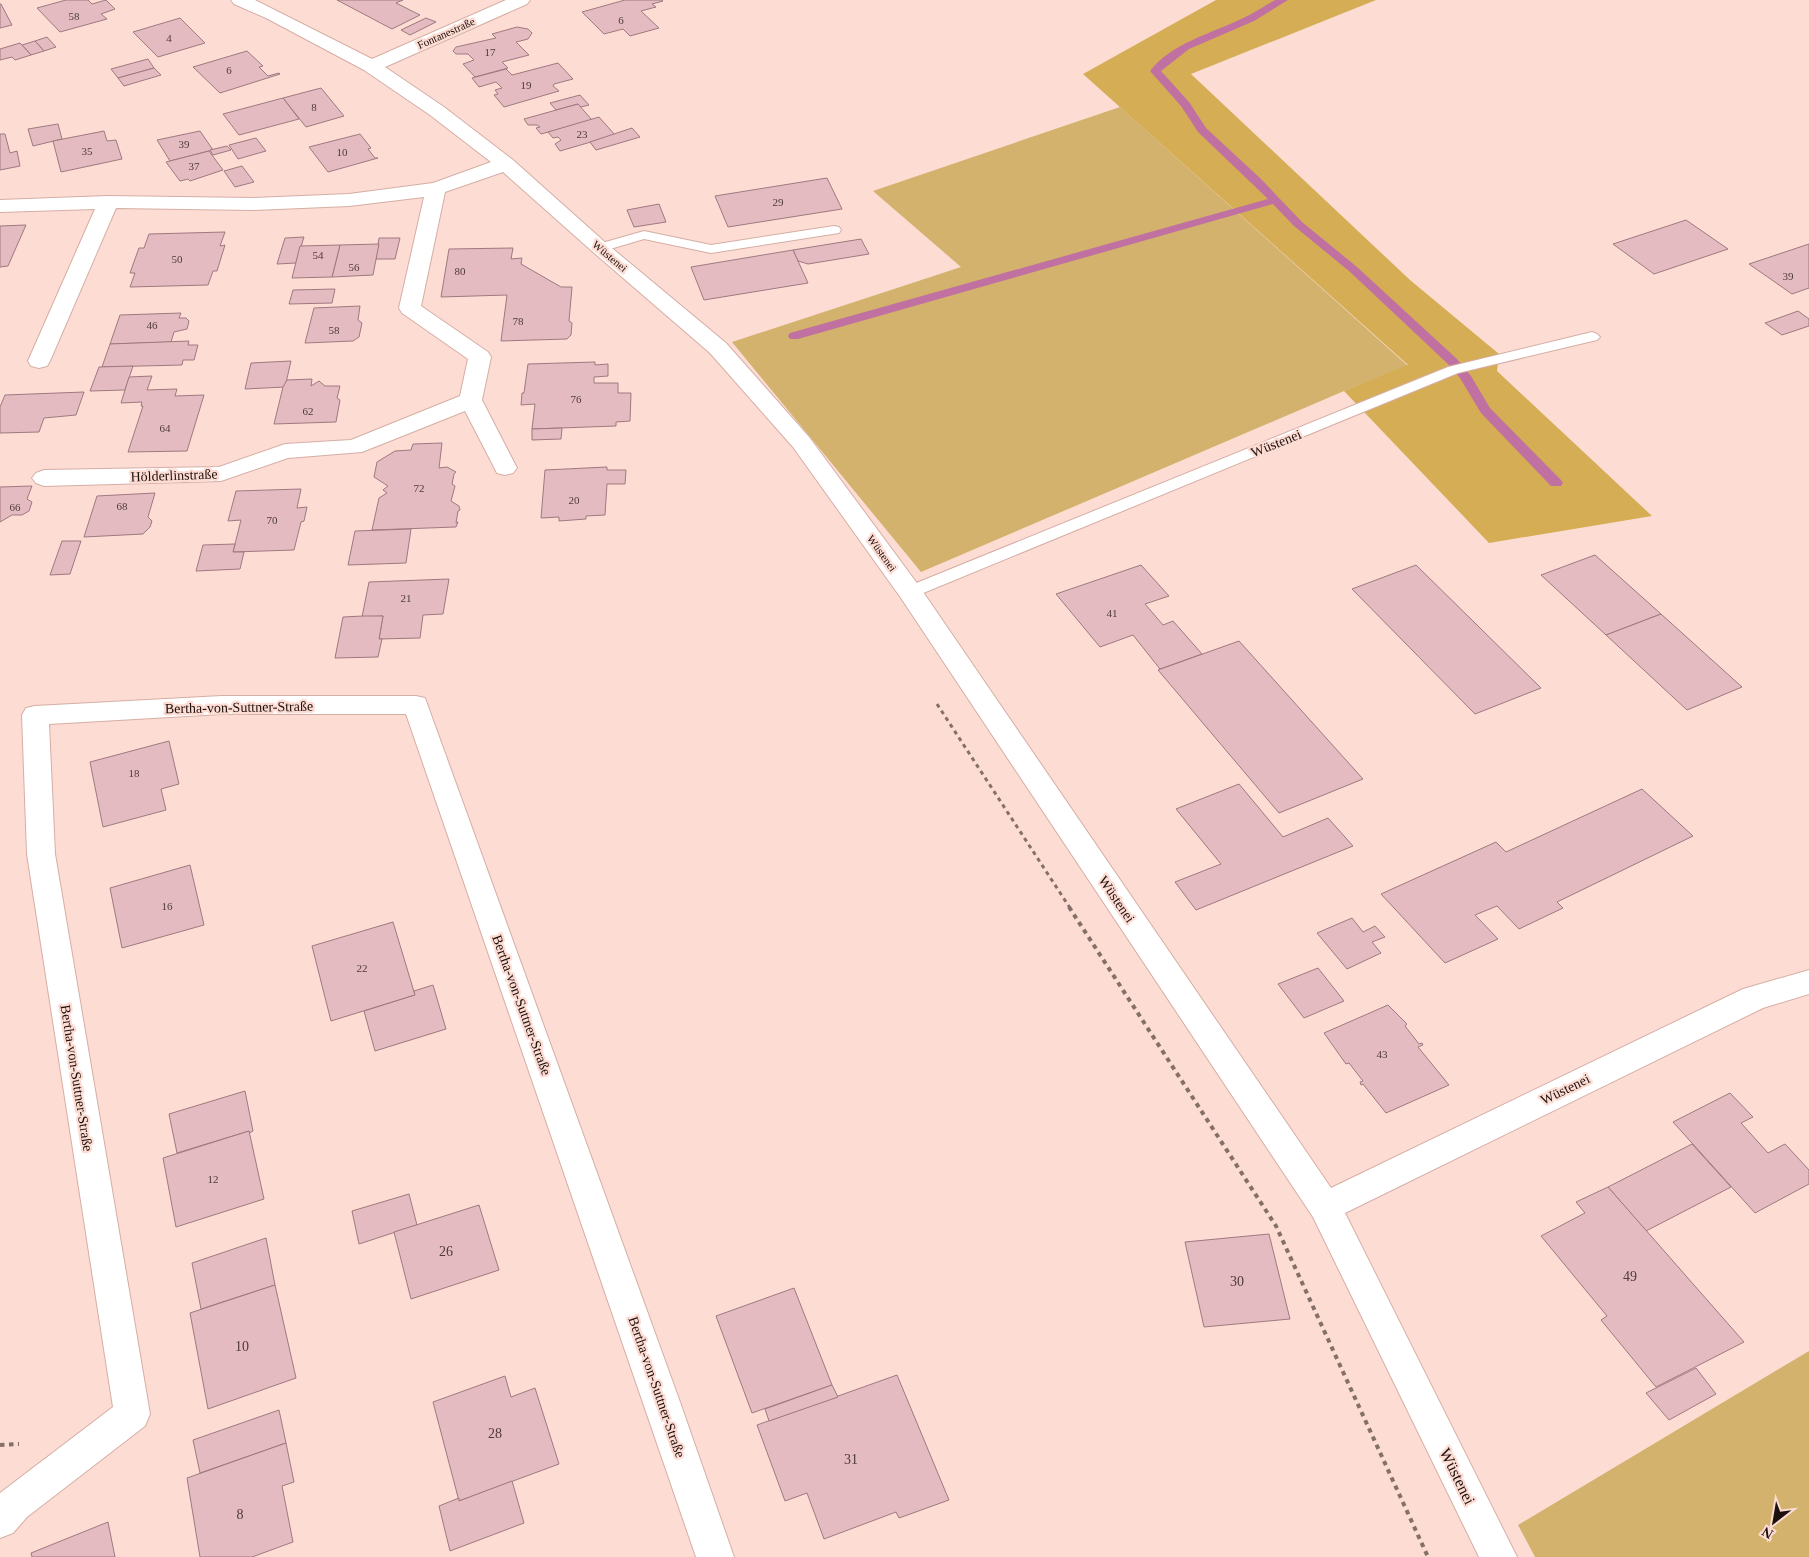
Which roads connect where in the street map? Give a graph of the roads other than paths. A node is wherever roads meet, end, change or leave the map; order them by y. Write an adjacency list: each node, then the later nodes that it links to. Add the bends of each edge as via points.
1 (240, 0): 3 (street, Wüstenei)
2 (521, 0): 3 (street, Fontanestraße)
3 (371, 66): 4 (street, Wüstenei)
4 (506, 164): 5 (street); 9 (street, Wüstenei)
5 (436, 189): 6 (street, via 349,200 252,204); 13 (street, via 410,308 480,357)
6 (108, 202): 7 (street); 11 (street)
7 (0, 206)
8 (834, 230): 9 (lane, via 711,249 644,235)
9 (600, 248): 16 (street, Wüstenei, via 718,348 801,442)
10 (1592, 337): 12 (lane, Wüstenei)
11 (39, 361)
12 (1458, 368): 16 (lane, Wüstenei)
13 (471, 400): 14 (street); 15 (street, Hölderlinstraße, via 354,447 285,451 221,474)
14 (505, 468)
15 (44, 478)
16 (910, 592): 18 (street, Wüstenei)
17 (1809, 982): 18 (street, Wüstenei, via 1754,998)
18 (1325, 1207): 21 (street, Wüstenei)
19 (0, 1520): 20 (street, Bertha-von-Suttner-Straße, via 14,1504 132,1414 42,854 35,715 222,705 416,705)
20 (715, 1557)
21 (1498, 1557)

